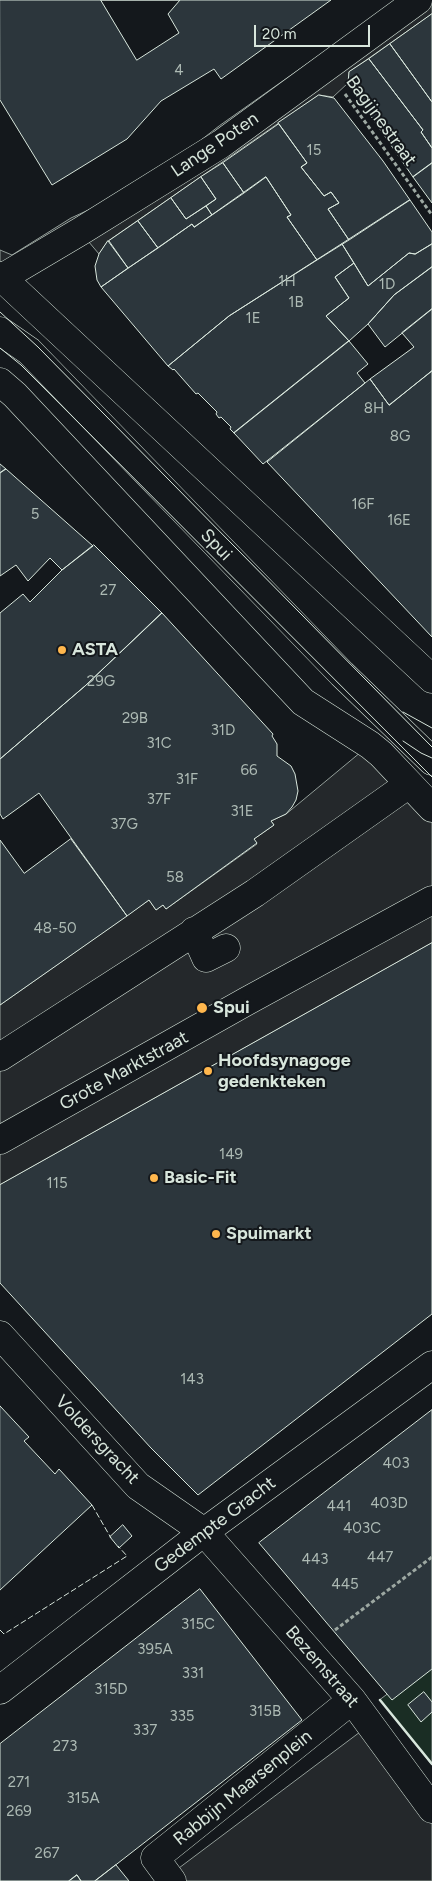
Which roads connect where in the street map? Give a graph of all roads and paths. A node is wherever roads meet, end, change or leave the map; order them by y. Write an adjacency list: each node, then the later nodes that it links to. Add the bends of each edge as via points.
1 (418, 0): 2 (street, Lange Poten)
2 (326, 66): 3 (path, Bagijnestraat); 4 (street, Lange Poten, via 221,144 81,232)
3 (432, 215)
4 (1, 277): 7 (street)
5 (0, 331): 8 (street, Spui, via 29,351)
6 (0, 382): 11 (street, via 314,700 381,754)
7 (432, 679)
8 (394, 725): 9 (street); 10 (street, Spui)
9 (432, 744)
10 (432, 761)
11 (423, 794): 13 (street)
12 (432, 900): 16 (street, Grote Marktstraat)
13 (194, 932): 14 (street, via 206,958); 15 (street)
14 (226, 948)
15 (0, 1057)
16 (0, 1140)
17 (0, 1335): 19 (street, Voldersgracht, via 138,1486)
18 (432, 1365): 19 (street, Gedempte Gracht)
19 (204, 1532): 21 (street, Bezemstraat); 22 (street, Gedempte Gracht)
20 (432, 1556): 21 (path)
21 (308, 1652): 23 (street, Bezemstraat)
22 (0, 1690)
23 (352, 1700): 24 (street, Bezemstraat); 25 (street, Rabbijn Maarsenplein, via 155,1858)
24 (432, 1809)
25 (172, 1881)

